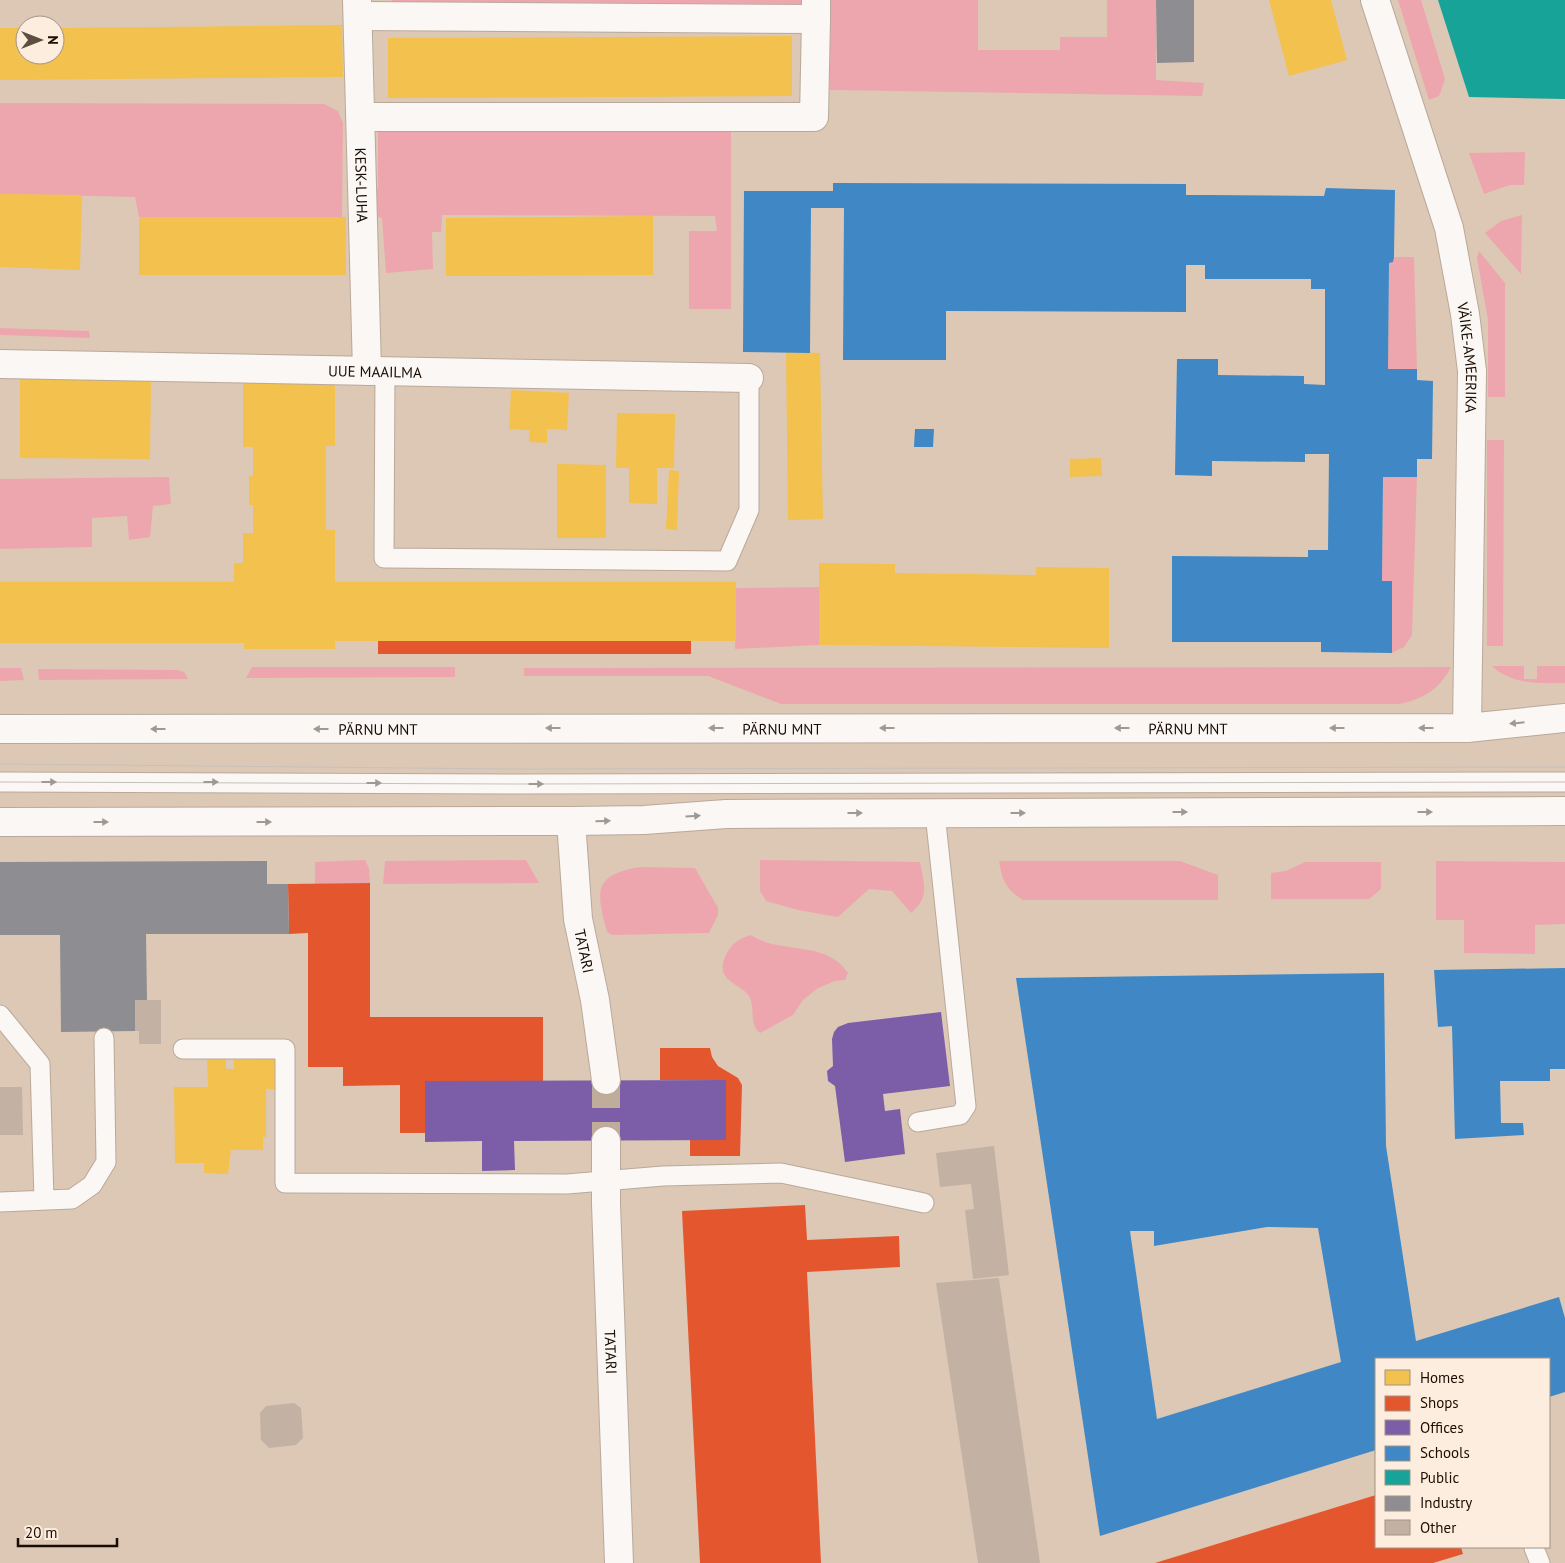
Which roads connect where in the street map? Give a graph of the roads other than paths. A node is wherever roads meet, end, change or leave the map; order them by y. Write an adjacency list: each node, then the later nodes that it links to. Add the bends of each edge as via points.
1 (1375, 0): 9 (street, VÄIKE-AMEERIKA, via 1449,228 1469,352 1472,416)
2 (358, 8): 3 (street); 4 (street, KESK-LUHA)
3 (816, 9): 4 (street, via 814,117)
4 (360, 117): 6 (street, KESK-LUHA)
5 (0, 364): 6 (street, UUE MAAILMA)
6 (376, 371): 7 (street, UUE MAAILMA); 7 (lane, via 384,558 727,560 749,510)
7 (749, 378)
8 (1565, 718): 9 (street, PÄRNU MNT, one-way to 9)
9 (1467, 728): 10 (street, PÄRNU MNT, one-way to 10)
10 (0, 729)
11 (0, 782): 12 (lane, one-way to 12)
12 (1565, 782)
13 (1564, 811): 14 (street, one-way to 13)
14 (935, 813): 15 (street, one-way to 14, via 726,814); 21 (lane, via 966,1106 960,1115)
15 (571, 821): 16 (street, one-way to 15); 20 (street, TATARI, via 578,919 595,1000)
16 (0, 822)
17 (0, 1015): 24 (lane, via 40,1064)
18 (104, 1038): 24 (lane, via 106,1162 92,1185 72,1199)
19 (183, 1049): 23 (lane, via 285,1049 285,1183 557,1184)
20 (606, 1080)
21 (918, 1122)
22 (606, 1141): 23 (street, TATARI)
23 (606, 1180): 26 (lane, via 781,1173); 27 (street, TATARI)
24 (44, 1200): 25 (lane)
25 (0, 1202)
26 (924, 1203)
27 (619, 1563)

